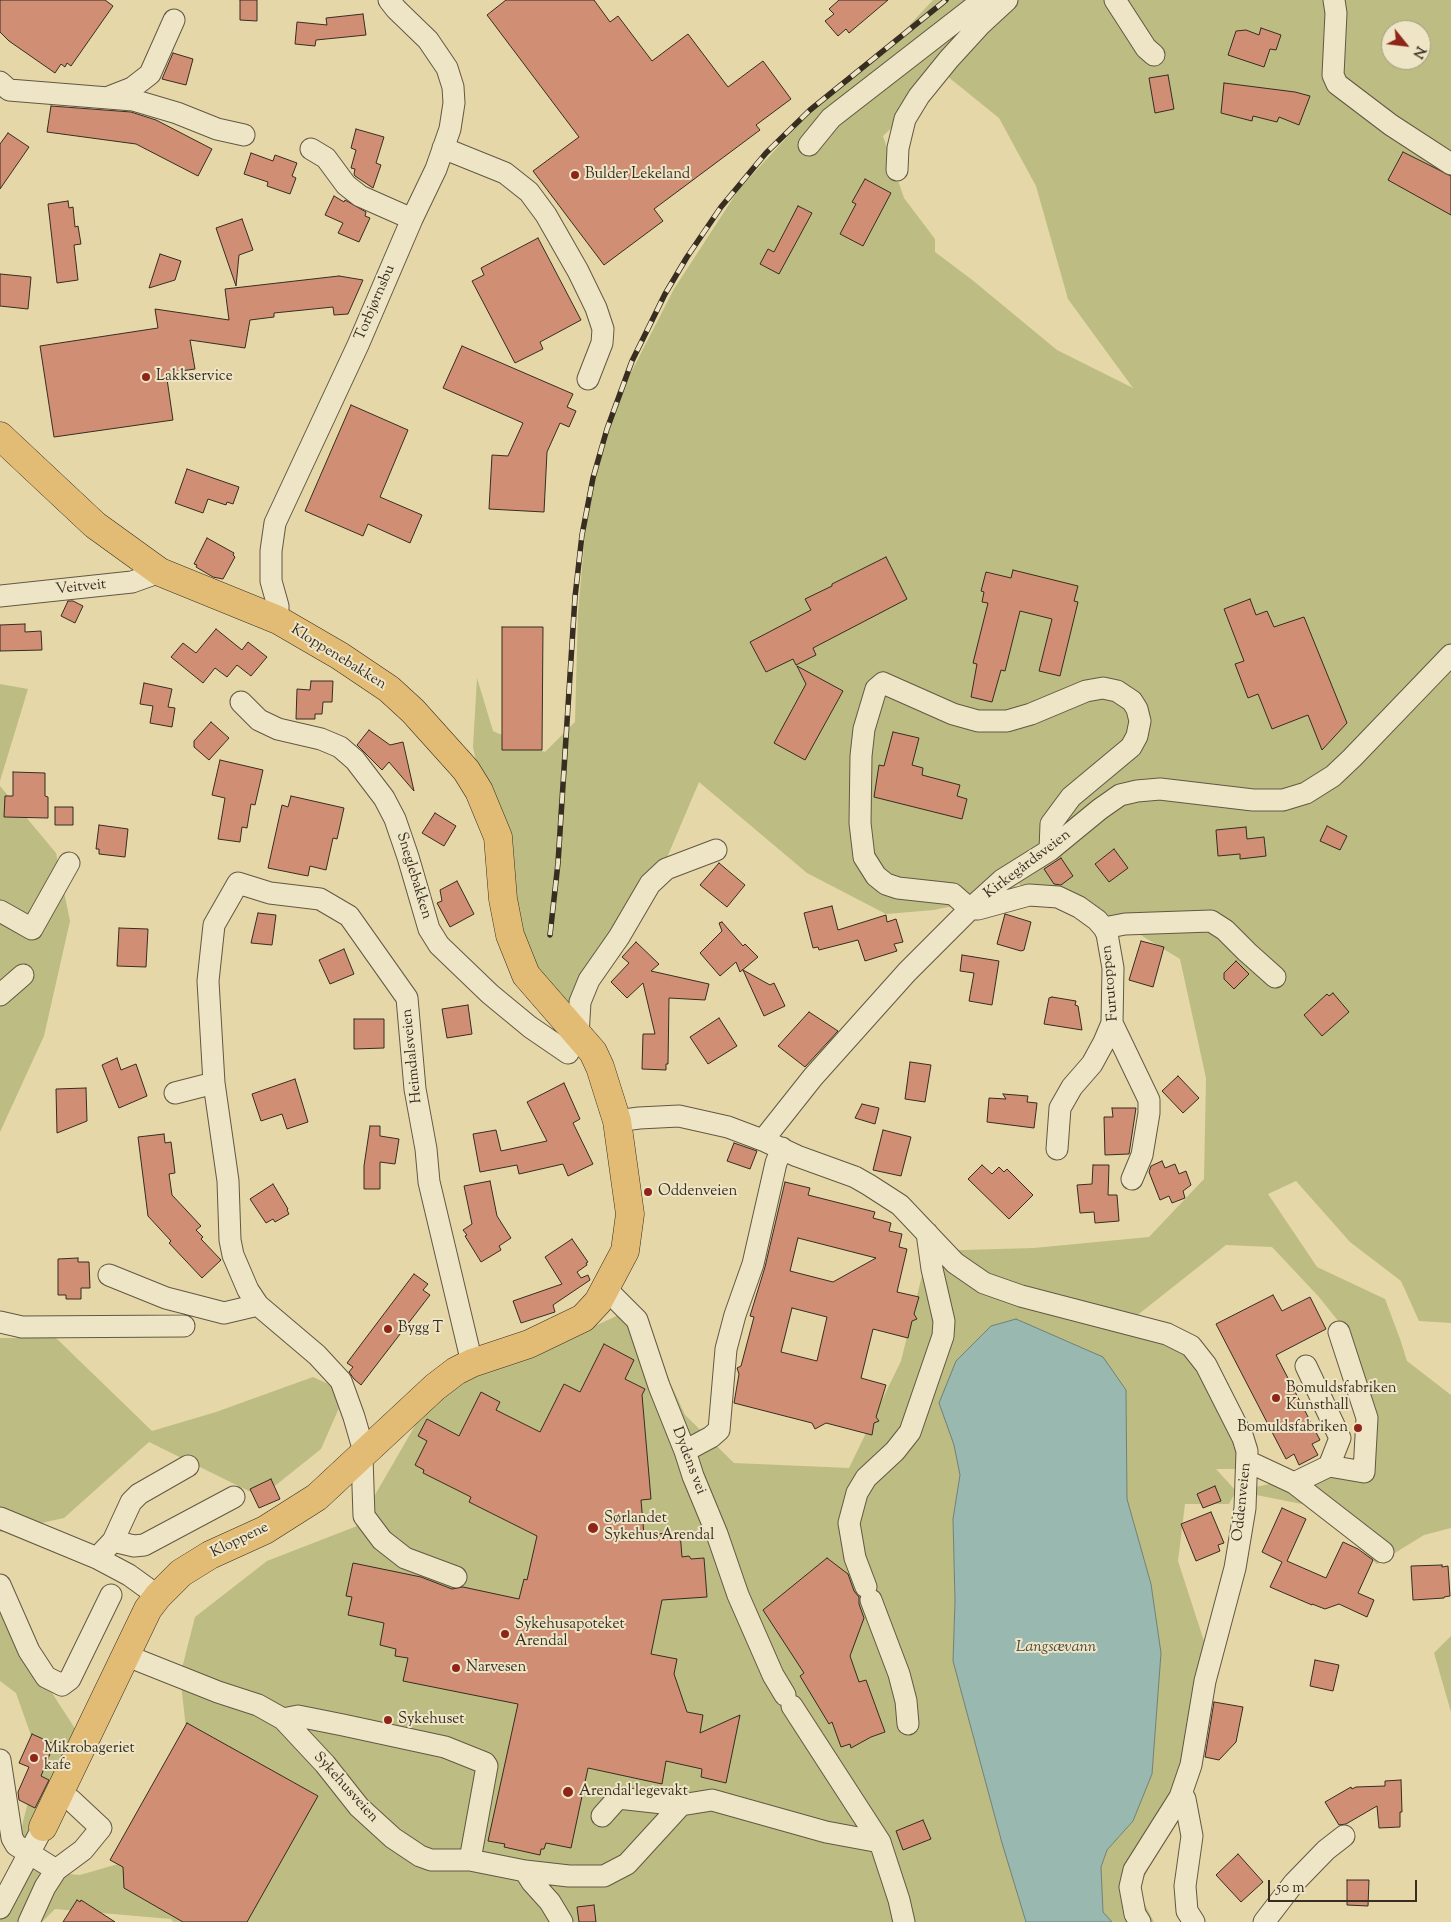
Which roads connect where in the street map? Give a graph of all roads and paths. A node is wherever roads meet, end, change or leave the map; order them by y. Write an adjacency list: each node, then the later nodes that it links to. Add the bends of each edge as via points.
1 (389, 0): 12 (street, Torbjørnsbu, via 428,40 447,68 454,103)
2 (983, 0): 11 (street, via 831,118)
3 (1007, 0): 15 (street, via 968,38 919,96 905,119)
4 (1115, 0): 7 (street)
5 (1334, 0): 14 (street, via 1332,75 1337,84 1391,125)
6 (174, 20): 9 (street, via 150,74 132,88)
7 (1154, 55)
8 (0, 82): 9 (street, via 9,90)
9 (107, 98): 10 (street, via 133,100)
10 (244, 135)
11 (809, 145)
12 (443, 148): 16 (street, Torbjørnsbu); 17 (street, via 505,173 529,192 546,215 578,271 603,329 602,343)
13 (311, 149): 16 (street, via 326,158 346,185 360,196)
14 (1451, 164)
15 (897, 170)
16 (412, 219): 21 (street, Torbjørnsbu, via 358,345 275,523 271,581)
17 (588, 379)
18 (0, 436): 19 (main road, Kloppenebakken, via 95,525)
19 (160, 572): 20 (street, Veitveit, via 132,582); 21 (main road, Kloppenebakken)
20 (0, 596)
21 (278, 620): 34 (main road, Kloppenebakken, via 389,689 466,770 479,791 498,837 503,899 510,935 526,975)
22 (1451, 655): 25 (street, Kirkegårdsveien, via 1352,758 1306,794 1283,800 1252,800 1160,789 1137,791 1120,795)
23 (241, 702): 34 (street, Sneglebakken, via 259,720 278,729 321,739 340,747 355,760 384,798 395,819 429,929 439,945 490,994 568,1053)
24 (716, 850): 34 (street, via 666,869 650,884 589,980 580,1002)
25 (1050, 850): 27 (street, Kirkegårdsveien, via 1002,880); 27 (street, via 1051,824 1071,797 1130,747 1137,736 1140,720 1132,701 1117,691 1103,688 1086,691 1007,721 978,721 953,714 883,683 876,689 864,729 861,756 860,823 864,857 876,876 886,884 953,894)
26 (69, 863): 28 (street, via 32,929)
27 (970, 909): 29 (street, Furutoppen, via 1030,895 1048,895 1078,907); 38 (street, Kirkegårdsveien, via 907,972 813,1077 767,1135)
28 (0, 911)
29 (1104, 928): 31 (street, Furutoppen, via 1125,924 1211,921); 33 (street, Furutoppen, via 1113,968)
30 (23, 975): 32 (street)
31 (1276, 977)
32 (0, 995)
33 (1112, 1022): 39 (street, via 1092,1064 1072,1087 1060,1108); 40 (street, Furutoppen, via 1149,1100 1142,1155)
34 (578, 1036): 37 (main road, Kloppenebakken, via 593,1052 600,1067)
35 (214, 1084): 36 (street); 44 (street, via 228,1181 230,1240 248,1290); 48 (street, Heimdalsveien, via 208,981 214,925 238,883 270,893 320,899 349,916 407,998 415,1089 429,1182)
36 (175, 1093)
37 (617, 1122): 38 (street, via 679,1116 728,1127); 43 (main road, Kloppenebakken, via 630,1214 626,1251)
38 (773, 1144): 41 (street, Oddenveien, via 869,1185 900,1205); 50 (street, Kirkegårdsveien, via 776,1163 753,1264 726,1349 719,1430)
39 (1057, 1149)
40 (1132, 1179)
41 (927, 1233): 52 (street, Oddenveien, via 955,1263 984,1283 1021,1296 1167,1334 1191,1346 1206,1365 1243,1438); 67 (street, via 944,1321 943,1336 910,1432 866,1478 857,1493 849,1522 855,1558 899,1674)
42 (110, 1275): 44 (street, via 166,1298 224,1313)
43 (605, 1291): 48 (main road, Kloppene, via 583,1318 529,1344); 50 (street, Dydens vei, via 638,1320 658,1386)
44 (258, 1305): 51 (street, via 317,1355 340,1381 354,1418)
45 (0, 1322): 46 (street, via 22,1327)
46 (184, 1326)
47 (1339, 1332): 54 (street, via 1367,1418 1364,1472)
48 (472, 1364): 51 (main road, Kloppene, via 456,1371 435,1388)
49 (1306, 1366): 54 (street, via 1340,1438)
50 (685, 1451): 75 (street, Dydens vei, via 738,1595 773,1675)
51 (363, 1456): 61 (street, via 364,1516 382,1540 405,1558); 63 (main road, Kloppene, via 317,1497 265,1530 210,1555 181,1573)
52 (1247, 1460): 55 (street); 70 (street, Oddenveien, via 1245,1508 1235,1568 1205,1681 1191,1765)
53 (188, 1466): 58 (street, via 139,1494 131,1502)
54 (1329, 1466): 55 (street)
55 (1294, 1483): 59 (street)
56 (234, 1497): 58 (street, via 144,1545)
57 (0, 1519): 60 (street)
58 (112, 1541): 60 (street)
59 (1384, 1552)
60 (97, 1558): 63 (street, via 114,1556)
61 (456, 1577)
62 (0, 1585): 64 (street, via 29,1651 46,1677 62,1686 70,1679)
63 (163, 1590): 65 (main road, Kloppene, via 148,1609)
64 (111, 1595)
65 (126, 1655): 66 (street, Sykehusveien, via 258,1705); 69 (main road, Kloppene)
66 (283, 1719): 77 (street, Sykehusveien, via 359,1807 393,1838 431,1860); 77 (street, via 298,1716 445,1747 485,1763)
67 (908, 1724)
68 (0, 1760): 76 (street, via 12,1838)
69 (59, 1792): 73 (main road, Kloppene); 78 (street, via 106,1833)
70 (1180, 1797): 84 (street, Oddenveien, via 1134,1870 1130,1887 1135,1914); 85 (street, via 1185,1799 1192,1836 1185,1886 1187,1911)
71 (681, 1805): 72 (street, via 618,1798); 75 (street, via 712,1800 826,1832); 79 (street, Sykehusveien, via 627,1864 604,1876)
72 (602, 1816)
73 (43, 1827): 76 (street, Kloppene)
74 (1344, 1836): 86 (street, via 1294,1883)
75 (880, 1842): 83 (street, Dydens vei)
76 (28, 1852): 78 (street); 80 (street, Kloppene)
77 (470, 1860): 79 (street, Sykehusveien)
78 (56, 1870): 81 (street)
79 (525, 1871): 82 (street)
80 (0, 1908)
81 (29, 1922)
82 (562, 1922)
83 (904, 1922)
84 (1140, 1922)
85 (1194, 1922)
86 (1264, 1922)

